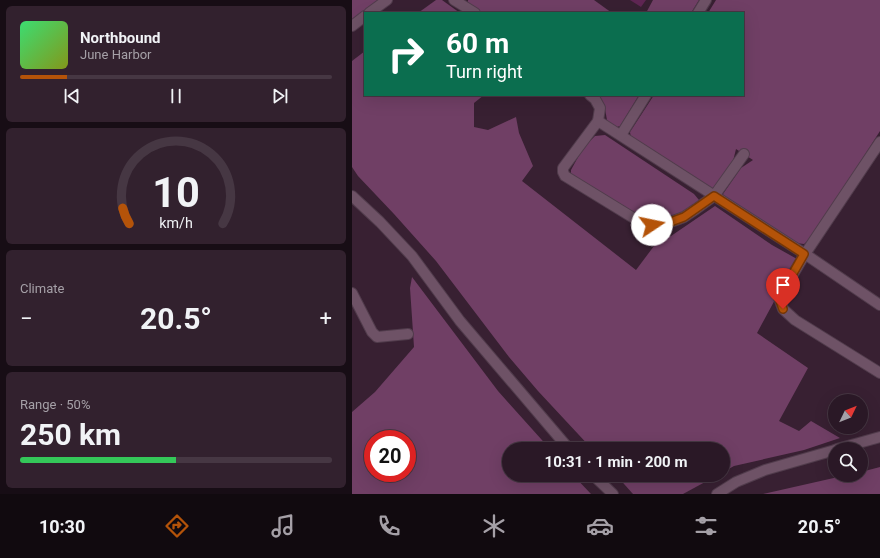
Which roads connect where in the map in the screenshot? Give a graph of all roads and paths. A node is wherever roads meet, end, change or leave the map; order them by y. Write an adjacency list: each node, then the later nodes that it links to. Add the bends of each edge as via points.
1 (387, 0): 4 (lane)
2 (454, 0): 5 (lane)
3 (706, 0): 6 (lane)
4 (370, 12)
5 (472, 12)
6 (699, 12)
7 (364, 17): 8 (lane)
8 (352, 26)
9 (591, 96): 11 (lane, via 600,108)
10 (645, 96): 12 (lane)
11 (598, 121): 12 (lane); 16 (lane, via 563,168 566,176 640,222 652,225 665,224 684,217)
12 (621, 136): 16 (lane)
13 (880, 142): 17 (lane)
14 (744, 154): 16 (lane)
15 (352, 196): 23 (lane, via 412,256 460,321)
16 (714, 196): 17 (lane)
17 (804, 254): 19 (lane); 21 (lane, via 779,298 783,309 795,320)
18 (352, 293): 20 (lane, via 377,337)
19 (880, 305)
20 (408, 334)
21 (880, 373)
22 (880, 437): 24 (lane)
23 (563, 442)
24 (862, 442)
25 (828, 451): 28 (lane, via 765,470 736,482)
26 (600, 482): 27 (lane)
27 (613, 494)
28 (717, 494)

